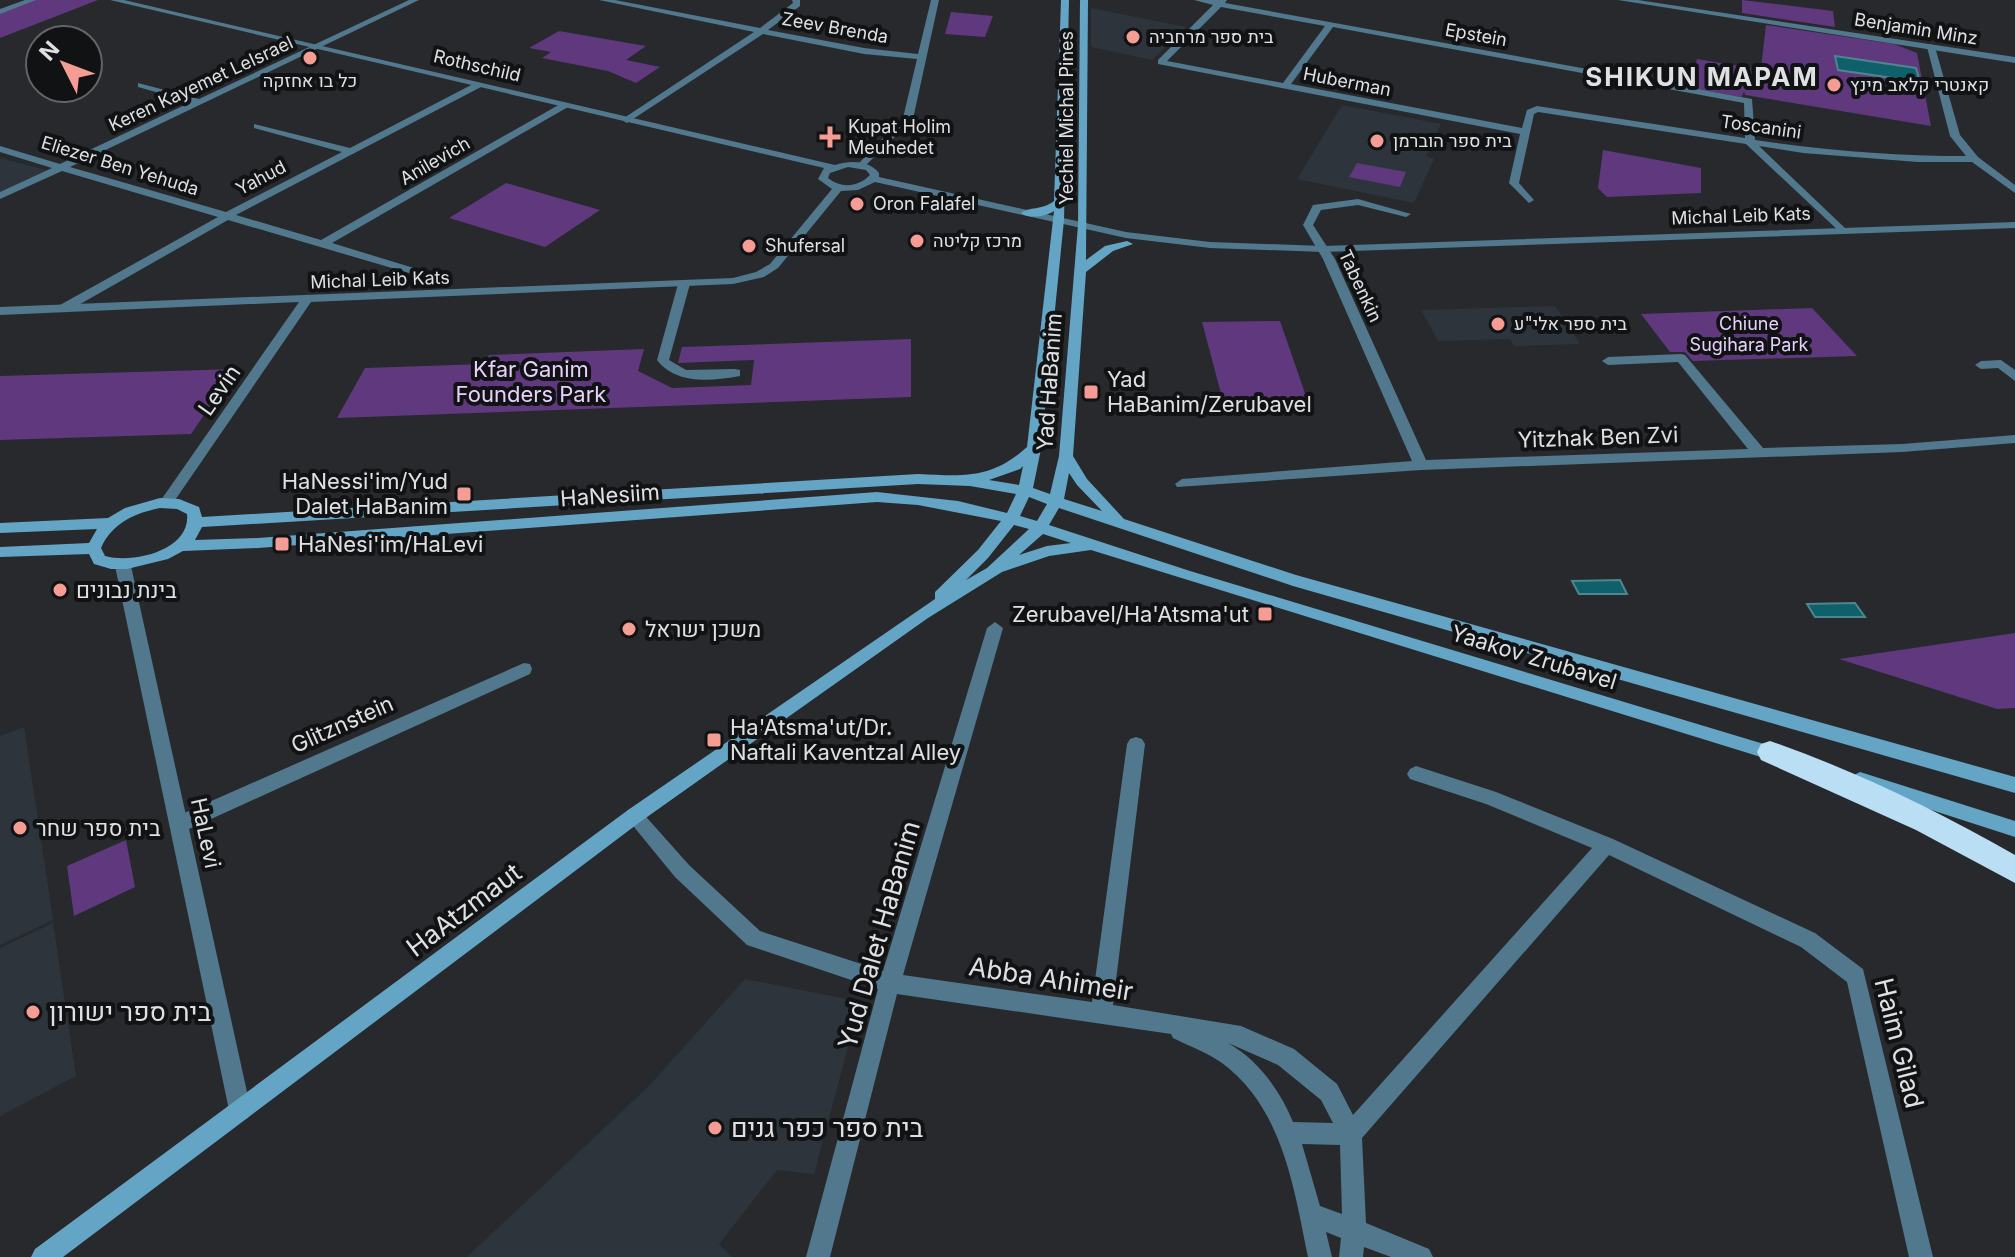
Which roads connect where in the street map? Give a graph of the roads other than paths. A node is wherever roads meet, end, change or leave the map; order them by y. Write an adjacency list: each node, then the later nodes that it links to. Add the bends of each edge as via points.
1 (32, 0): 13 (street)
2 (114, 0): 16 (street, Rothschild)
3 (415, 0): 16 (street, Keren Kayemet LeIsrael)
4 (603, 0): 15 (street, Zeev Brenda)
5 (796, 0): 15 (street)
6 (935, 0): 18 (street)
7 (1065, 0): 40 (main road, Yechiel Michal Pines)
8 (1084, 0): 46 (main road, Yechiel Michal Pines)
9 (1198, 0): 11 (street, Epstein)
10 (1622, 0): 12 (street, Benjamin Minz)
11 (1221, 2): 14 (street, Epstein); 22 (street, Huberman, via 1161,62)
12 (1646, 2): 17 (street, Benjamin Minz)
13 (0, 12)
14 (1331, 24): 22 (street); 28 (street, Epstein, via 1749,101)
15 (761, 31): 18 (street, Zeev Brenda); 25 (street)
16 (315, 47): 21 (street, Rothschild); 23 (street, Keren Kayemet LeIsrael)
17 (1931, 47): 19 (street, Benjamin Minz); 31 (street, via 1955,136)
18 (920, 57): 32 (street, via 908,119)
19 (2015, 60)
20 (141, 85): 23 (street)
21 (478, 85): 24 (street, Rothschild); 30 (street, Yahud)
22 (1285, 86): 27 (street, Huberman)
23 (200, 102): 33 (street, Keren Kayemet LeIsrael)
24 (565, 105): 25 (street, Rothschild); 49 (street, Anilevich)
25 (627, 120): 34 (street, Rothschild)
26 (257, 126): 30 (street)
27 (1526, 132): 28 (street, Toscanini, via 1530,112 1546,109); 39 (street, via 1514,183)
28 (1750, 143): 31 (street, Toscanini); 47 (street)
29 (0, 149): 33 (street, Eliezer Ben Yehuda)
30 (351, 151): 43 (street, Yahud)
31 (1974, 159): 37 (street)
32 (863, 165): 34 (street, Rothschild); 35 (street, via 873,171)
33 (62, 167): 38 (street, Keren Kayemet LeIsrael); 43 (street, Eliezer Ben Yehuda)
34 (832, 167): 36 (street, via 823,179)
35 (870, 181): 36 (street); 41 (street); 44 (street)
36 (838, 188): 53 (street, Michal Leib Kats, via 774,266 760,275)
37 (2015, 190)
38 (0, 196)
39 (1529, 200)
40 (1059, 203): 41 (main road, via 1046,212); 44 (main road, Yechiel Michal Pines)
41 (1026, 213): 44 (street)
42 (1406, 214): 50 (street, Tabenkin, via 1358,202 1317,207 1308,225)
43 (225, 217): 49 (street, Eliezer Ben Yehuda); 55 (street, Yahud)
44 (1059, 225): 46 (street, Michal Leib Kats); 62 (main road, Yad HaBanim)
45 (2015, 225): 47 (street, Michal Leib Kats)
46 (1082, 230): 48 (street, Michal Leib Kats); 50 (street, Michal Leib Kats); 52 (main road, Yad HaBanim)
47 (1842, 231): 50 (street, Michal Leib Kats, via 1468,242)
48 (1127, 244): 50 (street, Michal Leib Kats, via 1219,255); 52 (main road, via 1109,248)
49 (321, 245): 51 (street, Eliezer Ben Yehuda)
50 (1326, 254): 65 (street, Tabenkin)
51 (413, 271)
52 (1078, 272): 64 (main road, Yad HaBanim)
53 (684, 284): 54 (street, Michal Leib Kats); 59 (street, via 663,360 668,369 678,374)
54 (306, 301): 55 (street, Michal Leib Kats); 70 (street, Levin)
55 (64, 308): 56 (street, Michal Leib Kats)
56 (0, 311)
57 (1608, 361): 63 (street, via 1681,358)
58 (1981, 365): 60 (street, via 2001,364)
59 (735, 373)
60 (2015, 377)
61 (2015, 439): 63 (street, Yitzhak Ben Zvi)
62 (1034, 449): 66 (main road, via 1005,471); 68 (main road, Yad HaBanim)
63 (1759, 453): 65 (street, Yitzhak Ben Zvi)
64 (1066, 456): 69 (main road, Yad HaBanim); 76 (main road, via 1096,498)
65 (1421, 465): 67 (street, Yitzhak Ben Zvi)
66 (970, 481): 68 (main road, HaNesiim); 72 (main road, HaNesiim, via 918,479)
67 (1182, 484)
68 (1025, 491): 69 (main road, HaNesiim); 71 (main road, HaAtzmaut)
69 (1056, 501): 74 (main road, Yad HaBanim); 76 (main road, Yaakov Zrubavel)
70 (166, 503): 72 (main road, via 188,506); 73 (main road, via 137,509)
71 (1012, 517): 74 (main road, HaNesiim); 77 (main road, HaNesiim, via 944,502 877,497); 83 (main road, HaAtzmaut)
72 (196, 522): 77 (main road)
73 (111, 523): 75 (main road); 79 (main road)
74 (1041, 527): 78 (main road, Yaakov Zrubavel); 82 (main road, HaAtzmaut)
75 (0, 528)
76 (1132, 528): 89 (main road, Yaakov Zrubavel, via 1293,580)
77 (180, 546): 81 (main road)
78 (1093, 546): 82 (main road, via 1047,551); 87 (main road, Yaakov Zrubavel)
79 (94, 548): 80 (main road); 81 (main road, via 103,562)
80 (0, 552)
81 (123, 566): 91 (street, HaLevi)
82 (992, 572): 83 (main road, HaAtzmaut)
83 (922, 614): 90 (main road, HaAtzmaut)
84 (995, 628): 95 (street, Yud Dalet HaBanim)
85 (524, 669): 91 (street, Glitznstein)
86 (1136, 744): 96 (street)
87 (1770, 752): 92 (main road, Yaakov Zrubavel); 94 (highway, via 1878,798)
88 (1416, 774): 93 (street, Haim Gilad, via 1490,797)
89 (2015, 785)
90 (634, 816): 95 (street, Abba Ahimeir, via 682,871 754,938); 98 (main road, HaAtzmaut)
91 (180, 824): 98 (street, HaLevi)
92 (2015, 829)
93 (1606, 845): 100 (street); 108 (street, Haim Gilad, via 1808,940 1856,976)
94 (2015, 870)
95 (890, 983): 96 (street, Abba Ahimeir); 104 (street, Yud Dalet HaBanim)
96 (1101, 1015): 97 (street, Abba Ahimeir)
97 (1168, 1025): 99 (street, via 1231,1057 1260,1087); 100 (street, Abba Ahimeir, via 1234,1033 1286,1057 1329,1092)
98 (240, 1110): 103 (main road, HaAtzmaut)
99 (1288, 1133): 100 (street); 101 (street)
100 (1351, 1134): 102 (street, Abba Ahimeir)
101 (1311, 1214): 102 (street); 105 (street)
102 (1354, 1230): 106 (street, Abba Ahimeir); 107 (street)
103 (43, 1257)
104 (818, 1257)
105 (1320, 1257)
106 (1351, 1257)
107 (1421, 1257)
108 (1921, 1257)

